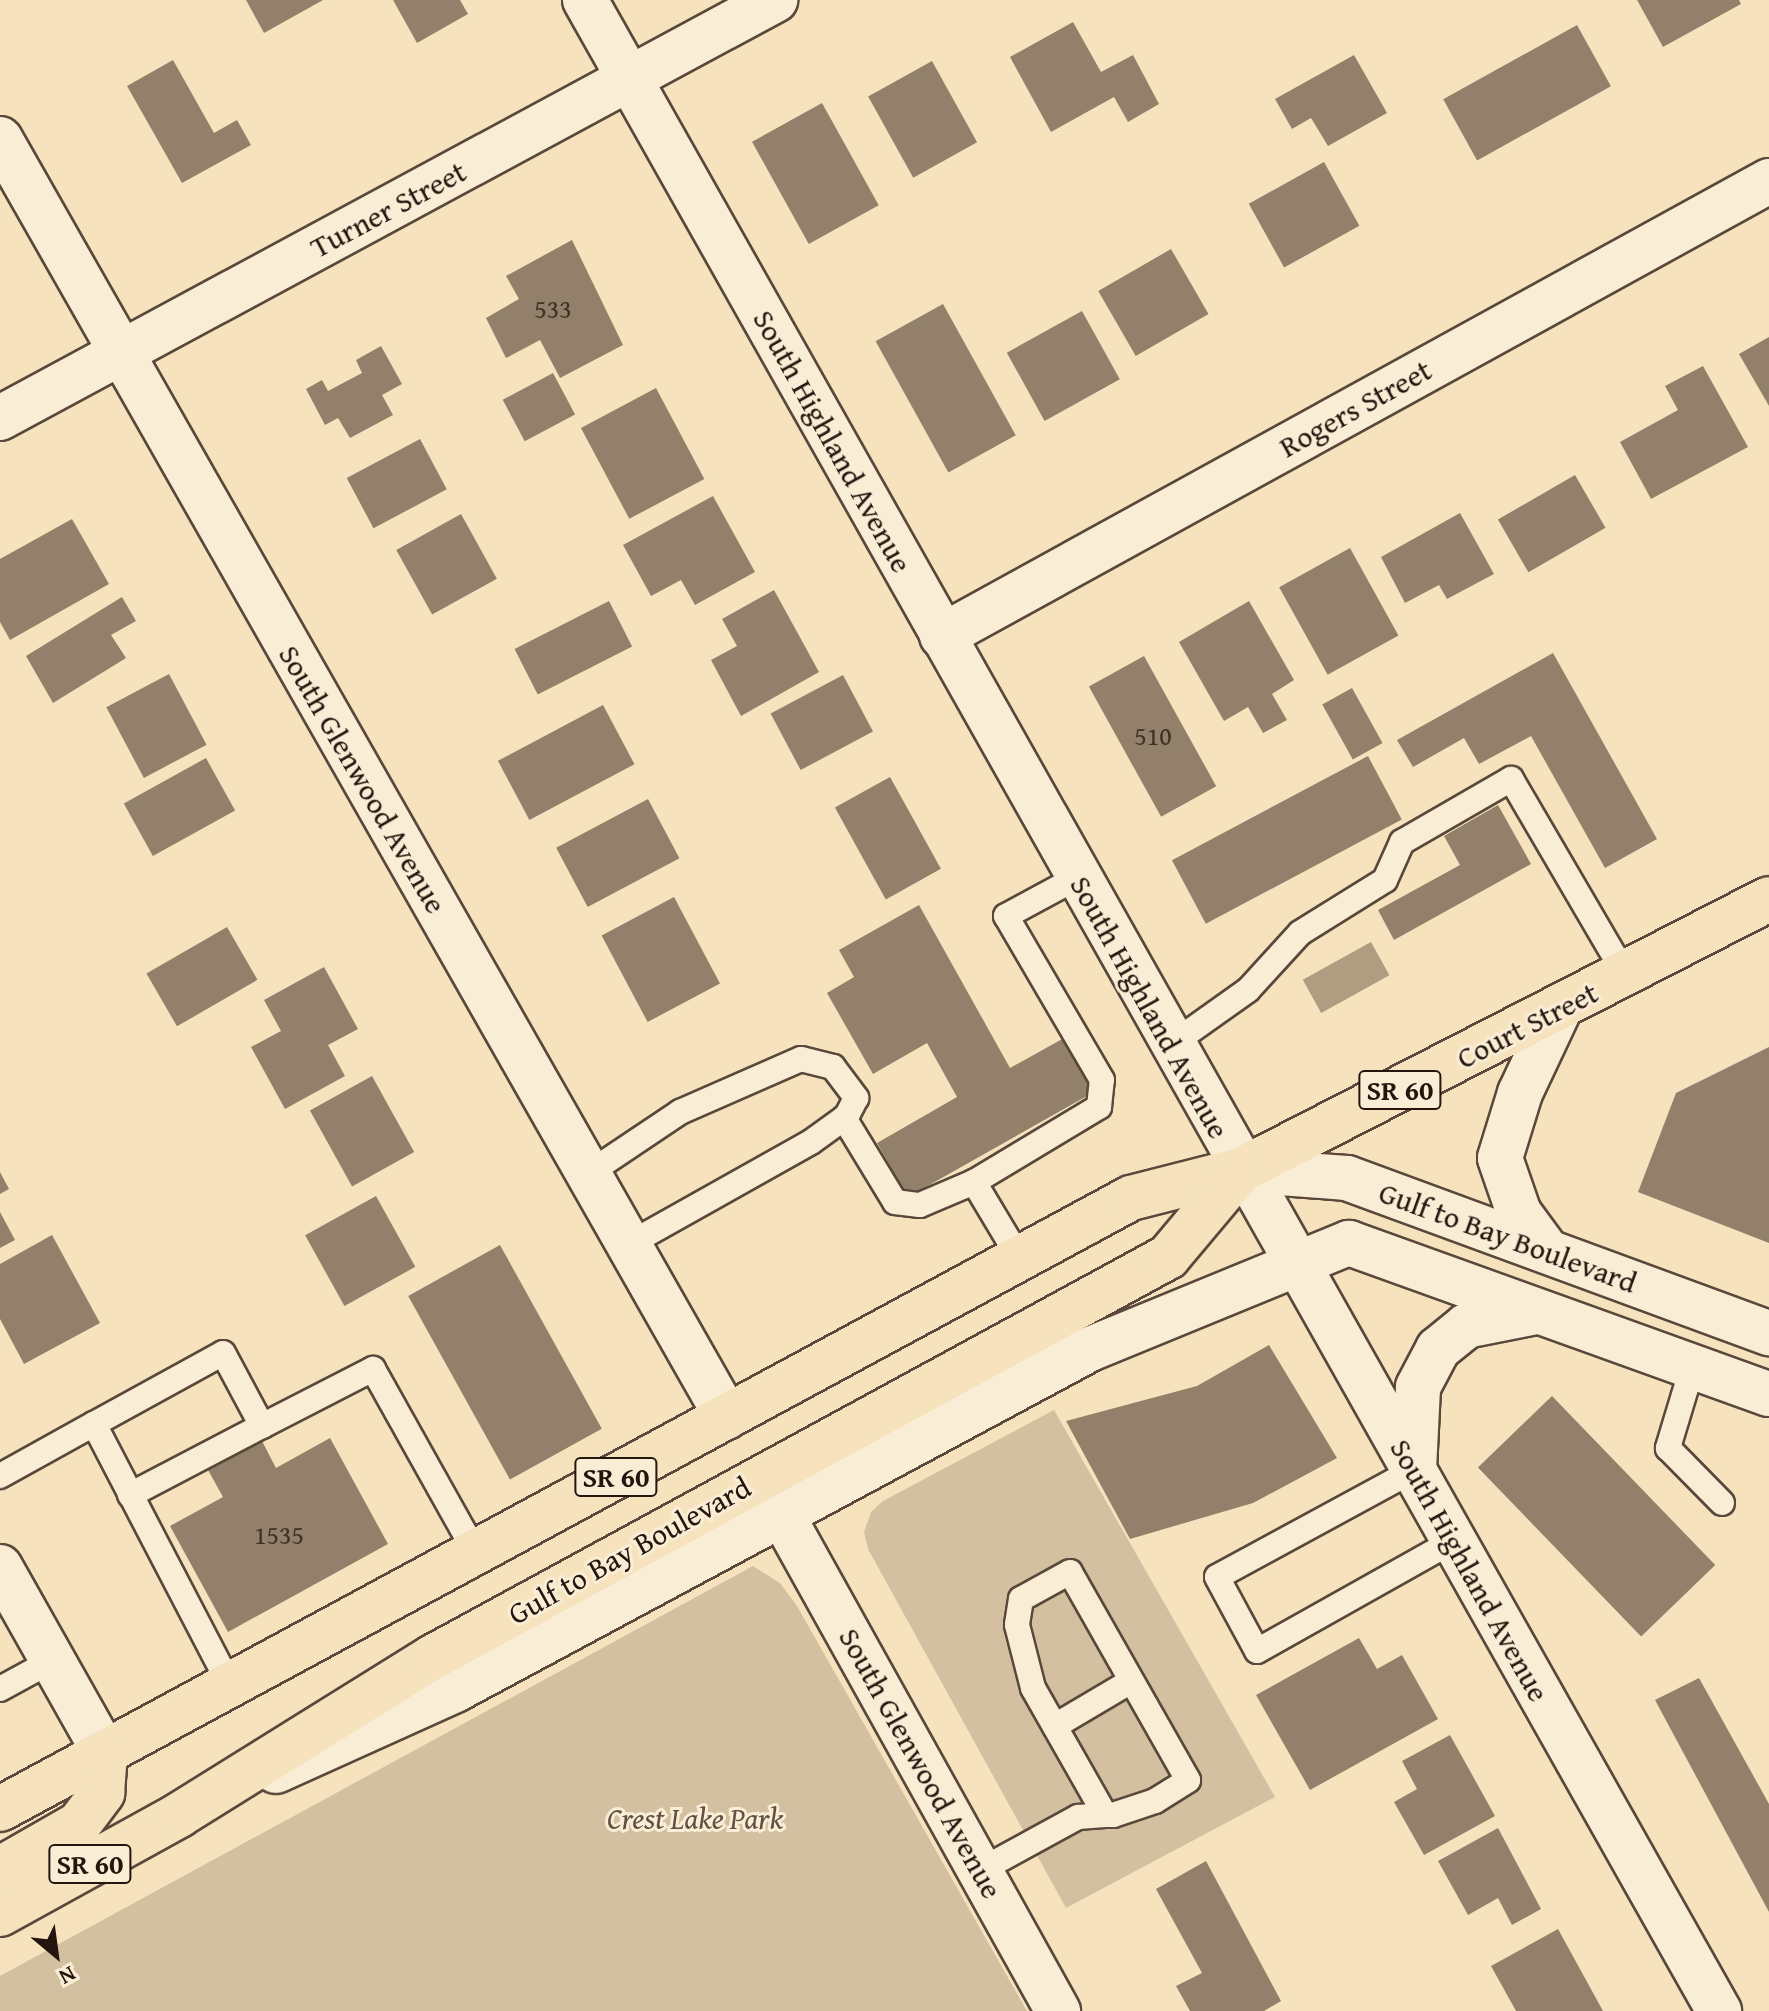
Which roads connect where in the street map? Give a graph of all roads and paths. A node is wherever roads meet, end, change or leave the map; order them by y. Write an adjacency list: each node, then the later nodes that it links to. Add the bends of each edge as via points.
1 (585, 0): 3 (street, South Highland Avenue)
2 (775, 0): 3 (street, Turner Street)
3 (630, 78): 6 (street, Turner Street); 8 (street, South Highland Avenue)
4 (0, 139): 6 (street, South Glenwood Avenue)
5 (1769, 181): 8 (street, Rogers Street)
6 (120, 354): 7 (street, Turner Street); 16 (street, South Glenwood Avenue)
7 (0, 418)
8 (942, 636): 9 (street, South Highland Avenue)
9 (1078, 877): 13 (street, South Highland Avenue); 17 (lane, via 1006,916 1102,1080 1099,1107)
10 (1769, 899): 11 (main road, Court Street / SR 60)
11 (1625, 974): 12 (main road, Court Street / SR 60); 13 (lane, via 1511,779 1402,842 1385,880 1300,933 1248,990)
12 (1559, 1010): 15 (main road, Court Street / SR 60); 19 (street, via 1520,1093 1500,1158 1519,1213)
13 (1172, 1044): 15 (street, South Highland Avenue)
14 (844, 1118): 16 (lane, via 856,1098 833,1067 801,1059 680,1112); 17 (lane, via 895,1202 920,1205); 18 (lane, via 811,1142)
15 (1241, 1170): 19 (street, Gulf to Bay Boulevard, via 1347,1178); 20 (main road, Gulf to Bay Boulevard / SR 60, via 1131,1198); 21 (street, South Highland Avenue); 44 (main road, Gulf to Bay Boulevard / SR 60, via 1168,1257 433,1657)
16 (589, 1173): 18 (street, South Glenwood Avenue)
17 (974, 1182): 20 (lane)
18 (629, 1244): 26 (street, South Glenwood Avenue)
19 (1547, 1251): 23 (street, Gulf to Bay Boulevard)
20 (1020, 1259): 26 (main road, Gulf to Bay Boulevard / SR 60)
21 (1295, 1264): 22 (street, Gulf to Bay Boulevard, via 1349,1243); 29 (street, South Highland Avenue); 33 (street, Gulf to Bay Boulevard, via 1090,1349)
22 (1537, 1312): 24 (street, Gulf to Bay Boulevard); 29 (street, via 1466,1326 1438,1349 1418,1387)
23 (1769, 1333)
24 (1693, 1365): 25 (street, Gulf to Bay Boulevard); 32 (lane, via 1668,1448)
25 (1769, 1394)
26 (727, 1417): 35 (main road, Gulf to Bay Boulevard / SR 60)
27 (94, 1424): 28 (lane, via 223,1353); 30 (lane); 31 (lane)
28 (262, 1426): 31 (lane); 35 (lane, via 373,1369)
29 (1414, 1470): 34 (street, South Highland Avenue); 34 (lane, via 1217,1577 1257,1651)
30 (0, 1476)
31 (130, 1495): 39 (lane)
32 (1722, 1503)
33 (782, 1515): 44 (street, Gulf to Bay Boulevard, via 455,1690); 47 (street, South Glenwood Avenue)
34 (1453, 1541): 50 (street, South Highland Avenue)
35 (476, 1553): 39 (main road, Gulf to Bay Boulevard / SR 60)
36 (0, 1567): 37 (street)
37 (53, 1660): 40 (lane); 42 (street)
38 (1131, 1681): 41 (lane); 41 (lane, via 1070,1572 1021,1599 1017,1625 1033,1688); 45 (lane, via 1188,1780 1155,1801)
39 (230, 1685): 42 (main road, Gulf to Bay Boulevard / SR 60)
40 (0, 1689)
41 (1055, 1726): 45 (lane)
42 (105, 1753): 43 (main road, Gulf to Bay Boulevard / SR 60); 46 (main road, via 102,1793 79,1824)
43 (0, 1809)
44 (179, 1815): 48 (main road, Gulf to Bay Boulevard / SR 60)
45 (1105, 1815): 47 (lane, via 1078,1817)
46 (0, 1869)
47 (981, 1870): 49 (street, South Glenwood Avenue)
48 (0, 1914)
49 (1058, 2011)
50 (1719, 2011)

